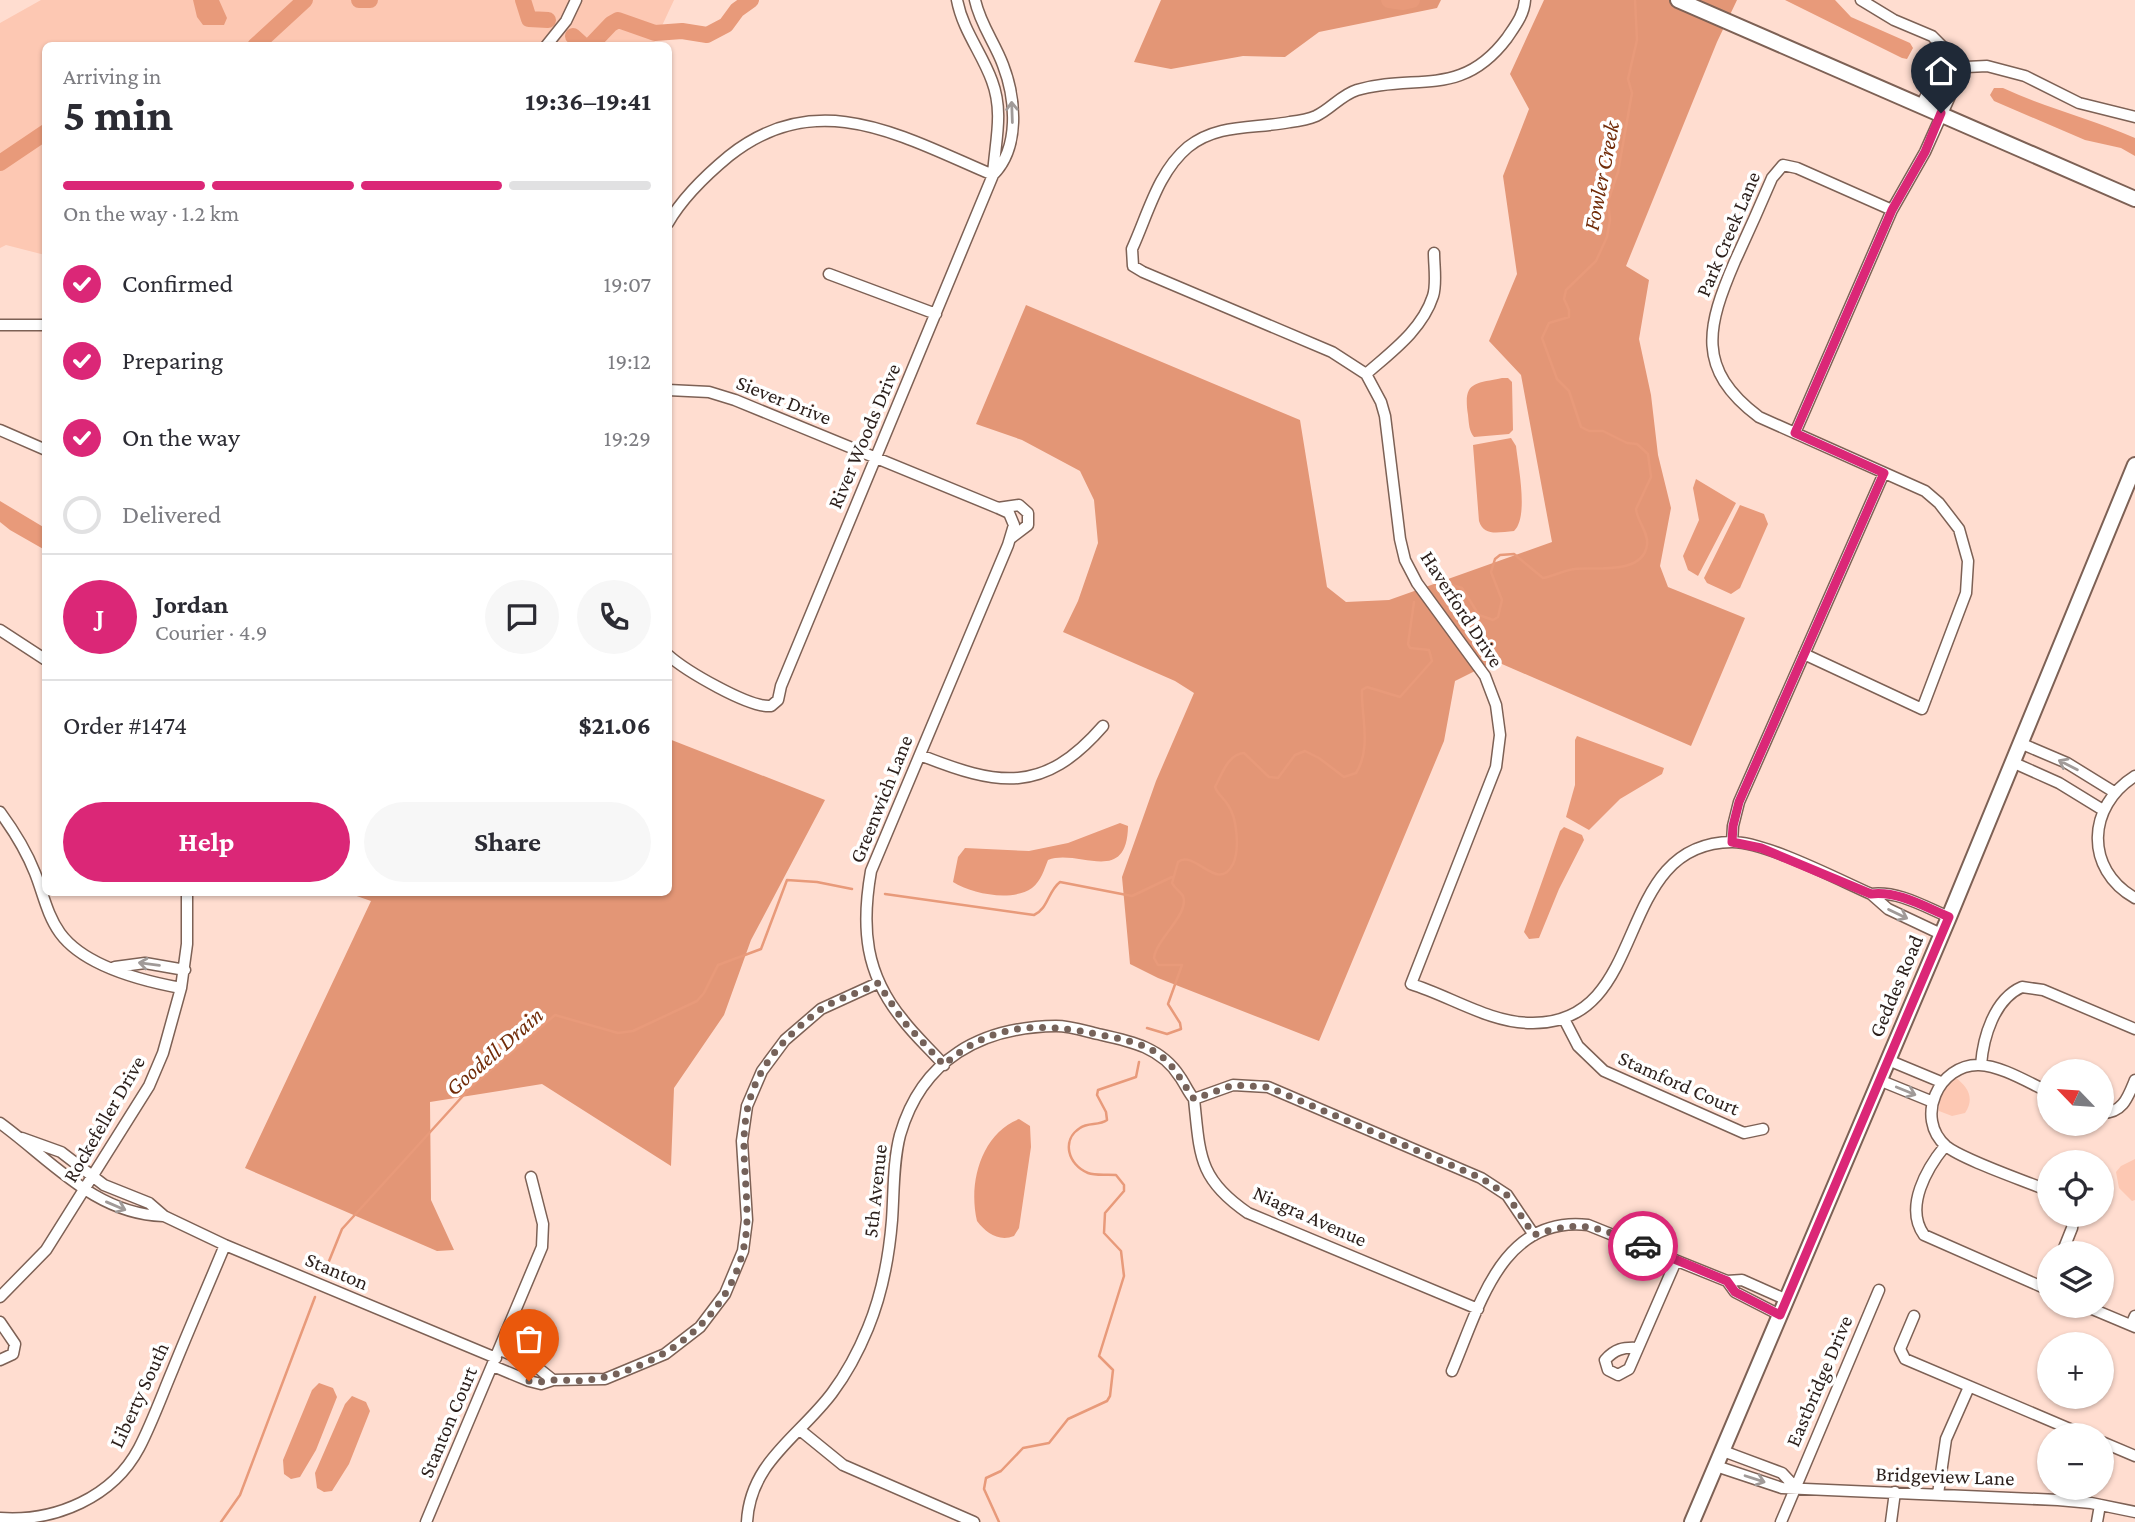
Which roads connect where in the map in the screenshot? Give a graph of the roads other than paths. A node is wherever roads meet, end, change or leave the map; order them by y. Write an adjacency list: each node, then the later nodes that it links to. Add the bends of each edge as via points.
1 (576, 0): 8 (street)
2 (957, 0): 13 (street, River Woods Drive, via 996,95 999,126)
3 (975, 0): 13 (street, River Woods Drive, one-way to 3, via 1004,163 1009,148 1012,100 1004,66)
4 (1533, 0): 7 (street)
5 (1678, 0): 10 (main road)
6 (1861, 0): 9 (street, via 1932,36)
7 (1525, 4): 22 (street, via 1496,51 1462,74 1435,83 1375,85 1349,93 1316,116 1222,129 1202,137 1163,177 1132,249 1133,266 1332,352)
8 (549, 42)
9 (1963, 67): 10 (street, via 1946,68 1936,77); 11 (street); 12 (street, via 2014,72 2079,103)
10 (1922, 104): 11 (main road)
11 (1941, 113): 14 (main road); 15 (street)
12 (2135, 117)
13 (993, 174): 16 (street, via 869,125 837,120 800,122 737,150 695,188); 19 (street, River Woods Drive)
14 (2135, 199)
15 (1892, 210): 25 (street); 25 (street, Park Creek Lane, via 1783,165 1772,178 1723,290 1712,340 1725,383 1759,417)
16 (672, 218)
17 (1434, 253): 22 (street, via 1434,295 1427,310 1417,327)
18 (829, 274): 19 (street)
19 (936, 314): 27 (street, River Woods Drive)
20 (0, 325): 21 (street)
21 (42, 325)
22 (1366, 374): 58 (street, Haverford Drive, via 1385,416 1405,560 1485,676 1499,723 1496,767 1410,984 1510,1021)
23 (672, 390): 27 (street, Siever Drive, via 721,395)
24 (0, 430): 26 (street)
25 (1795, 433): 29 (street, Park Creek Lane)
26 (42, 448)
27 (876, 458): 30 (street, Siever Drive); 37 (street, River Woods Drive, via 778,700 768,707 701,679)
28 (2135, 465): 39 (main road, Geddes Road)
29 (1884, 473): 35 (street); 35 (street, Park Creek Lane, via 1939,503 1959,529 1968,561 1966,593 1922,709)
30 (998, 508): 31 (street, Siever Drive, via 1020,505); 32 (street, Siever Drive)
31 (1028, 513): 33 (street, Greenwich Lane, via 1028,525)
32 (1011, 517): 33 (street, Greenwich Lane)
33 (1011, 538): 40 (street, Greenwich Lane)
34 (0, 630): 36 (street)
35 (1804, 654): 46 (street, via 1739,802)
36 (42, 657)
37 (672, 658)
38 (1103, 726): 40 (street, via 1083,750 1037,775 978,776)
39 (2020, 743): 41 (main road, Geddes Road); 43 (street, one-way to 39, via 2067,763)
40 (920, 755): 56 (street, Greenwich Lane, via 871,871 866,943)
41 (2012, 762): 44 (street); 52 (main road, Geddes Road)
42 (2135, 776): 43 (street)
43 (2114, 792): 44 (street)
44 (2105, 806): 51 (street, via 2098,834 2102,862 2110,877)
45 (0, 812): 47 (street, via 20,840)
46 (1732, 842): 48 (street, via 1761,848); 58 (street, via 1703,848 1664,872 1646,898 1608,983 1592,1002)
47 (42, 893)
48 (1871, 894): 52 (street, via 1902,897); 53 (street, one-way to 53, via 1888,909)
49 (43, 896): 54 (street, via 61,935 84,953)
50 (187, 896): 55 (street, Rockefeller Drive)
51 (2135, 898)
52 (1949, 917): 53 (main road, Geddes Road)
53 (1941, 934): 60 (main road, Geddes Road)
54 (115, 967): 55 (street, one-way to 54, via 145,963); 57 (street, via 130,976)
55 (184, 970): 57 (street, Rockefeller Drive)
56 (878, 983): 61 (street, Greenwich Lane, via 904,1022); 97 (street, via 821,1009 785,1040 762,1071 747,1106 742,1142 747,1220 743,1251 725,1294 708,1318 671,1350 626,1372 592,1380)
57 (181, 988): 74 (street, Rockefeller Drive, via 149,1086)
58 (1564, 1019): 71 (street, Stamford Court, via 1578,1046 1604,1072 1744,1133)
59 (2135, 1029): 62 (street, via 2043,990 2022,987 1999,1006 1982,1045)
60 (1888, 1060): 63 (main road, Geddes Road); 65 (street)
61 (944, 1065): 68 (street, 5th Avenue, via 988,1035 1062,1026 1150,1049 1174,1069); 100 (street, 5th Avenue, via 923,1085 901,1134 886,1266 868,1328 843,1377)
62 (1981, 1065): 65 (street, via 1964,1067); 66 (street)
63 (1879, 1080): 67 (street, one-way to 67); 86 (main road, Geddes Road)
64 (2135, 1080): 69 (street, via 2123,1105)
65 (1941, 1082): 67 (street)
66 (2037, 1087)
67 (1934, 1097): 73 (street, via 1934,1125)
68 (1194, 1099): 79 (street, via 1233,1085 1268,1087 1481,1178 1507,1195); 87 (street, Niagra Avenue, via 1205,1170 1223,1193 1248,1213)
69 (2114, 1110)
70 (0, 1124): 72 (street)
71 (1763, 1129)
72 (22, 1138): 74 (street, via 61,1152); 77 (street, via 50,1166)
73 (1945, 1146): 76 (street); 83 (street, via 1934,1159 1915,1206 1924,1235)
74 (94, 1176): 77 (street, Rockefeller Drive); 78 (street, via 104,1185 149,1203)
75 (531, 1177): 94 (street, Stanton Court, via 543,1224 541,1247)
76 (2037, 1186)
77 (85, 1189): 78 (street, one-way to 78, via 120,1208); 85 (street, Rockefeller Drive, via 46,1250)
78 (164, 1216): 80 (street, Stanton)
79 (1534, 1235): 81 (street, via 1559,1226 1588,1225); 87 (street, via 1502,1261)
80 (226, 1245): 94 (street, Stanton); 110 (street, Liberty South, via 139,1448 113,1483 60,1514 26,1520)
81 (1676, 1261): 82 (street); 93 (street)
82 (1727, 1281): 86 (street, via 1742,1280); 88 (street, via 1735,1292)
83 (2037, 1282)
84 (1879, 1290): 105 (street, Eastbridge Drive)
85 (0, 1297)
86 (1787, 1300): 88 (main road, Geddes Road)
87 (1478, 1309): 96 (street)
88 (1780, 1315): 102 (main road, Geddes Road)
89 (2114, 1316): 92 (street)
90 (1914, 1317): 98 (street, via 1901,1346 1902,1356)
91 (0, 1322): 95 (street, via 13,1338 15,1349)
92 (2134, 1323)
93 (1638, 1348)
94 (497, 1358): 97 (street, via 533,1364); 97 (street, via 529,1381); 111 (street, Stanton Court)
95 (0, 1360)
96 (1452, 1371)
97 (554, 1380)
98 (1969, 1387): 99 (street); 107 (street, via 1946,1439)
99 (2055, 1423)
100 (800, 1430): 112 (street, 5th Avenue, via 757,1479); 113 (street, via 842,1465)
101 (2114, 1447): 103 (street)
102 (1723, 1451): 104 (main road, Geddes Road); 105 (street, via 1782,1473)
103 (2135, 1456)
104 (1716, 1466): 105 (street, Bridgeview Lane, one-way to 105, via 1782,1488); 114 (main road, Geddes Road)
105 (1796, 1487): 106 (street, Bridgeview Lane); 115 (street, Eastbridge Drive)
106 (1895, 1492): 107 (street, Bridgeview Lane); 116 (street)
107 (1938, 1494): 108 (street, Bridgeview Lane)
108 (2100, 1505): 109 (street, Bridgeview Lane); 117 (street)
109 (2135, 1512)
110 (0, 1518)
111 (426, 1522)
112 (747, 1522)
113 (974, 1522)
114 (1692, 1522)
115 (1781, 1522)
116 (1891, 1522)
117 (2097, 1522)

